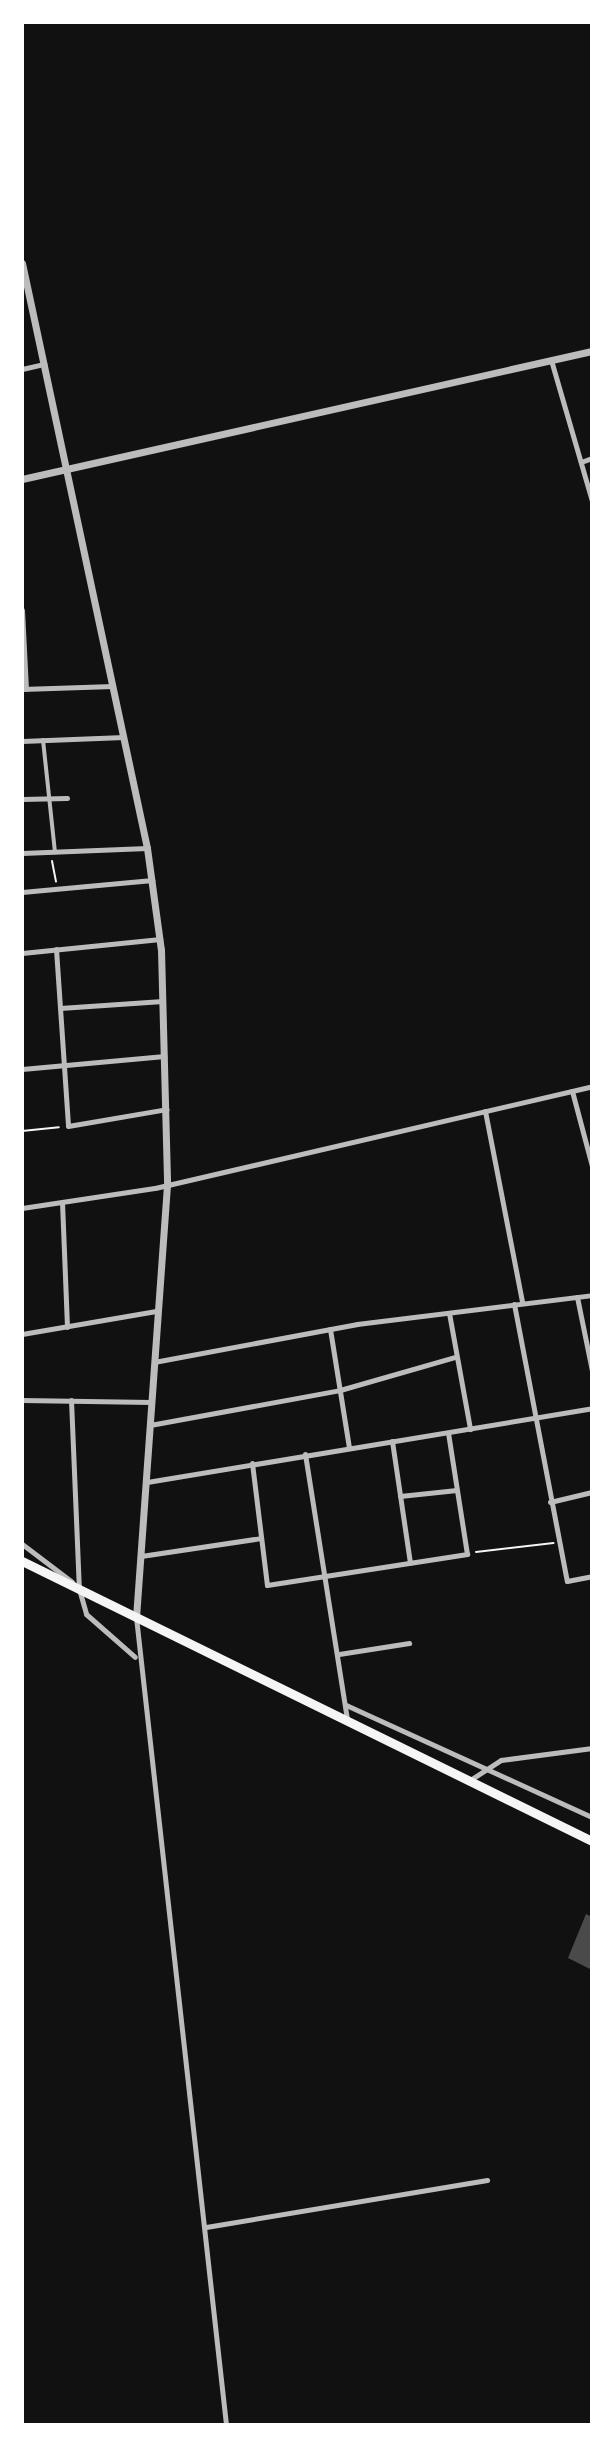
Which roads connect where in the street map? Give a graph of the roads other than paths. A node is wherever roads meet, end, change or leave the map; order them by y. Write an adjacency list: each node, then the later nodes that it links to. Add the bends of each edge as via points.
1 (22, 263): 4 (street)
2 (592, 351): 3 (street)
3 (551, 359): 7 (street); 8 (street)
4 (44, 364): 5 (street); 8 (street)
5 (22, 369)
6 (592, 458): 7 (street)
7 (581, 462): 10 (street)
8 (67, 469): 9 (street); 12 (street)
9 (22, 479)
10 (592, 501)
11 (22, 610): 13 (street)
12 (114, 686): 13 (street); 14 (street)
13 (24, 689)
14 (125, 737): 15 (street); 20 (street)
15 (43, 740): 16 (street); 19 (street)
16 (22, 741)
17 (67, 798): 19 (street)
18 (22, 799): 19 (street)
19 (48, 799): 21 (street)
20 (147, 848): 21 (street); 23 (street)
21 (53, 852): 22 (street)
22 (22, 853)
23 (153, 879): 24 (street); 25 (street)
24 (22, 892)
25 (160, 939): 26 (street); 28 (street)
26 (56, 949): 27 (street); 29 (street)
27 (22, 953)
28 (164, 1001): 29 (street); 30 (street)
29 (60, 1008): 31 (street)
30 (166, 1056): 31 (street); 35 (street)
31 (64, 1066): 32 (street); 35 (street, via 68,1126)
32 (22, 1069)
33 (592, 1086): 34 (street)
34 (572, 1091): 36 (street); 37 (street)
35 (168, 1109): 38 (street)
36 (485, 1111): 38 (street); 43 (street)
37 (591, 1166)
38 (167, 1185): 39 (street); 45 (street)
39 (62, 1202): 40 (street); 47 (street)
40 (22, 1208)
41 (592, 1295): 42 (street)
42 (577, 1297): 43 (street); 52 (street)
43 (522, 1302): 44 (street)
44 (514, 1304): 46 (street); 58 (street)
45 (156, 1311): 47 (street); 51 (street)
46 (449, 1312): 48 (street); 50 (street)
47 (67, 1327): 49 (street)
48 (330, 1329): 51 (street); 53 (street)
49 (22, 1334)
50 (455, 1357): 53 (street); 60 (street)
51 (153, 1362): 56 (street)
52 (592, 1371)
53 (340, 1390): 59 (street); 63 (street)
54 (22, 1400): 55 (street)
55 (71, 1400): 56 (street); 78 (street)
56 (151, 1402): 59 (street)
57 (592, 1408): 58 (street)
58 (534, 1418): 60 (street); 70 (street)
59 (149, 1425): 66 (street)
60 (470, 1429): 61 (street)
61 (448, 1433): 62 (street); 67 (street)
62 (392, 1441): 63 (street); 69 (street)
63 (349, 1447): 64 (street)
64 (305, 1454): 65 (street); 76 (street)
65 (252, 1463): 66 (street); 71 (street)
66 (147, 1482): 73 (street)
67 (457, 1490): 69 (street); 75 (street, via 467,1554)
68 (592, 1492): 70 (street)
69 (400, 1496): 75 (street)
70 (550, 1502): 77 (street, via 567,1581)
71 (261, 1538): 73 (street); 76 (street, via 267,1585)
72 (22, 1544): 78 (street)
73 (141, 1556): 79 (street)
74 (22, 1561): 78 (highway)
75 (410, 1563): 76 (street)
76 (325, 1576): 81 (street)
77 (592, 1576)
78 (79, 1588): 79 (highway); 82 (street, via 86,1614)
79 (136, 1617): 82 (street); 84 (highway)
80 (409, 1643): 81 (street)
81 (339, 1654): 83 (street)
82 (135, 1657): 91 (street)
83 (346, 1705): 84 (street); 86 (street)
84 (347, 1721): 87 (highway)
85 (592, 1748): 86 (street)
86 (485, 1768): 87 (street); 88 (street)
87 (469, 1781): 89 (highway)
88 (592, 1817)
89 (592, 1841)
90 (487, 2180): 91 (street)
91 (206, 2227): 92 (street)
92 (226, 2425)

